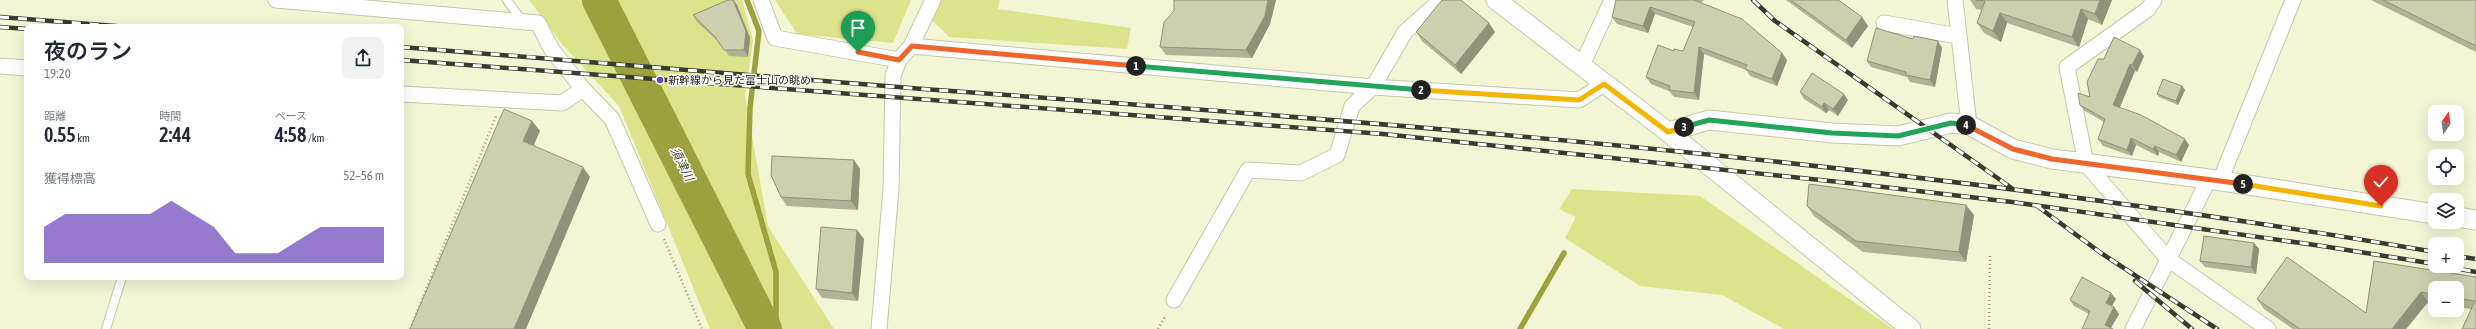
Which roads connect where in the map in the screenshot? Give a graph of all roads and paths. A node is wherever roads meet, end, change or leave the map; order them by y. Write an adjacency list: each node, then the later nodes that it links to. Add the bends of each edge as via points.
1 (276, 0): 11 (street)
2 (507, 0): 11 (lane)
3 (761, 0): 15 (street, via 775,38)
4 (933, 0): 14 (street)
5 (1442, 0): 20 (street, via 1405,32)
6 (1496, 0): 16 (street)
7 (1612, 0): 16 (street)
8 (1955, 0): 13 (street)
9 (2154, 0): 26 (street, via 2148,9 2067,67)
10 (2293, 0): 27 (street)
11 (522, 21): 21 (street, via 538,23 552,50)
12 (1884, 23): 13 (street)
13 (1958, 36): 24 (street)
14 (912, 46): 15 (street); 20 (street)
15 (899, 60): 39 (street, via 893,76 891,189)
16 (1582, 65): 19 (street)
17 (0, 66): 18 (street)
18 (24, 68)
19 (1604, 84): 20 (street, via 1579,100); 25 (street)
20 (1373, 87): 35 (street, via 1352,106 1337,155 1301,173 1248,170)
21 (583, 89): 23 (street, via 562,103); 31 (street, via 612,119)
22 (404, 94): 23 (street)
23 (502, 99): 37 (path)
24 (1969, 125): 25 (street, via 1951,123 1898,136 1832,133 1709,120); 26 (street, via 2013,149)
25 (1668, 132): 40 (street)
26 (2086, 164): 27 (street); 33 (street)
27 (2215, 180): 28 (street); 33 (street)
28 (2428, 213)
29 (2464, 218): 30 (street)
30 (2476, 220)
31 (658, 224): 38 (path)
32 (1990, 255): 41 (path)
33 (2168, 260): 42 (street); 43 (street)
34 (121, 280): 36 (lane)
35 (1174, 300)
36 (106, 329)
37 (410, 329)
38 (702, 329)
39 (879, 329)
40 (1912, 329)
41 (1988, 329)
42 (2133, 329)
43 (2268, 329)

